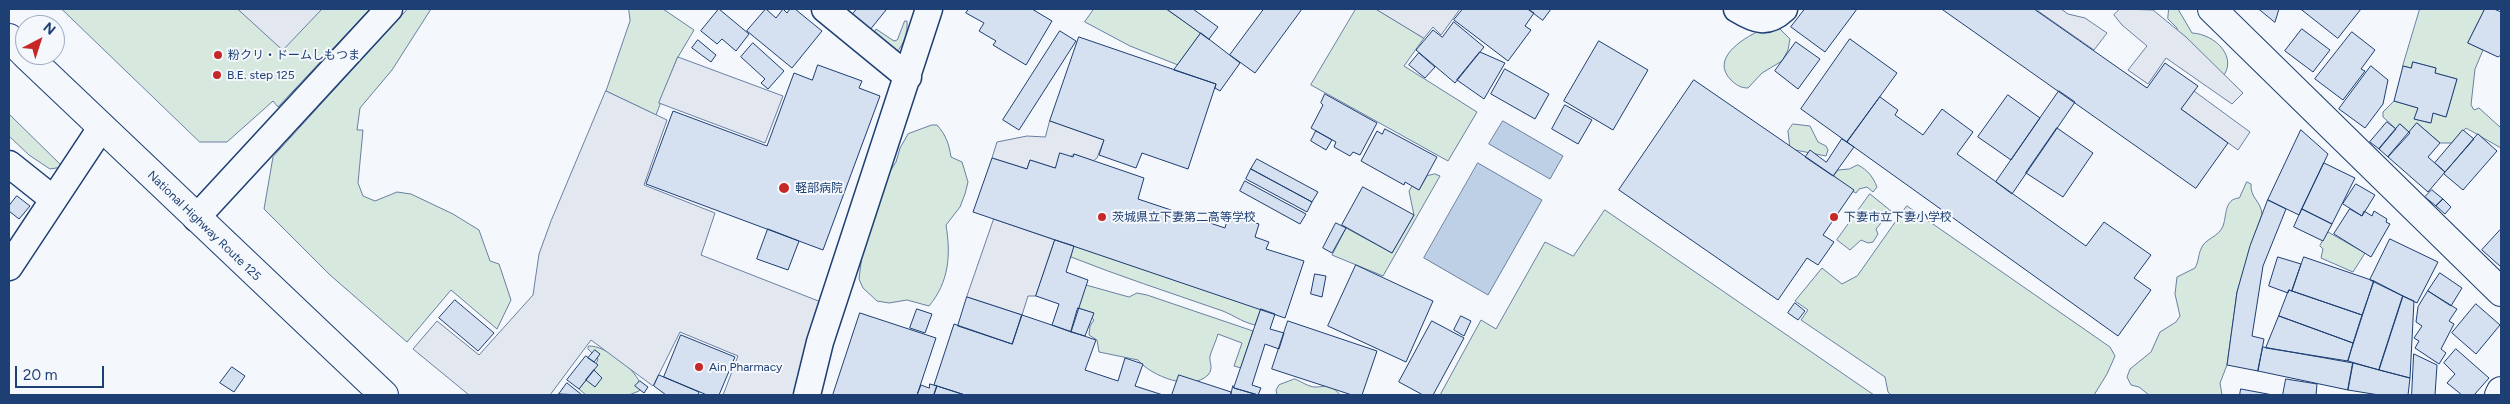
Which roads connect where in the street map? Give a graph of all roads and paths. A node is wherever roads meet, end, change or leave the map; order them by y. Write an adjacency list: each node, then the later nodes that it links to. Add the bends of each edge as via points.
1 (389, 9): 12 (street)
2 (825, 9): 8 (street)
3 (929, 9): 8 (street)
4 (1737, 9): 5 (street, via 1762,21)
5 (1784, 9)
6 (2212, 9): 14 (main road)
7 (37, 65): 9 (main road, National Highway Route 125)
8 (908, 77): 17 (street, via 820,342)
9 (101, 128): 11 (street); 12 (main road, National Highway Route 125)
10 (9, 164): 11 (street)
11 (53, 199): 13 (street)
12 (196, 218): 16 (main road, National Highway Route 125)
13 (9, 267)
14 (2501, 292)
15 (2501, 391): 18 (main road)
16 (384, 395)
17 (807, 395)
18 (2499, 395)

